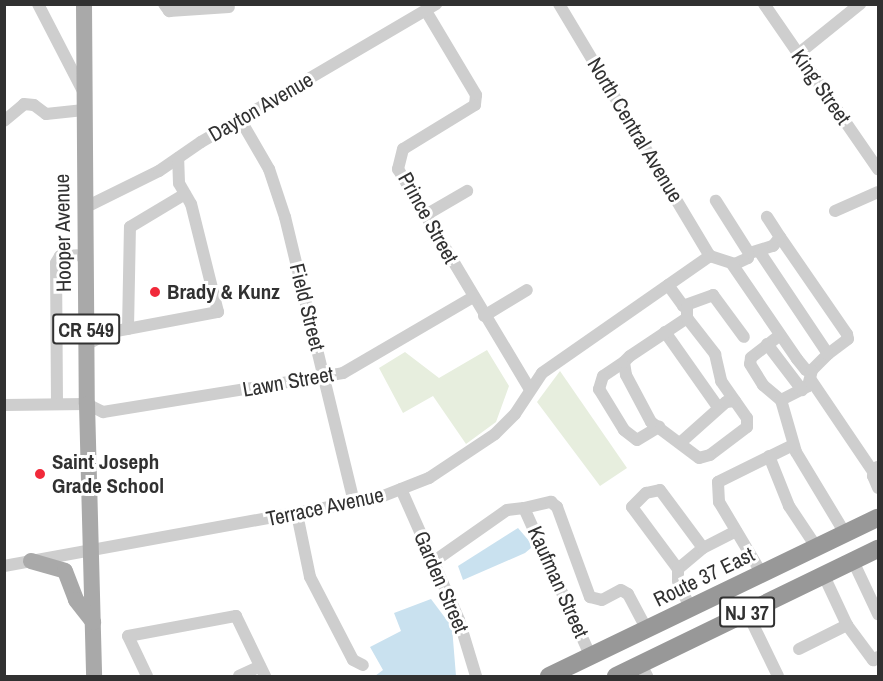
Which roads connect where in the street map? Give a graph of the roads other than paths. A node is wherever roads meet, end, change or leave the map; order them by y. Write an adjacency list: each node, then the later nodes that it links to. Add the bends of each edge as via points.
1 (38, 4): 10 (street)
2 (84, 4): 10 (main road, Hooper Avenue / CR 549)
3 (164, 4): 7 (street, via 169,11)
4 (559, 4): 28 (street, North Central Avenue)
5 (764, 4): 9 (street, King Street)
6 (860, 4): 9 (street)
7 (230, 7)
8 (431, 8): 12 (street, Dayton Avenue); 23 (street, Prince Street, via 476,96 475,105 403,149 398,169)
9 (798, 54): 15 (street, King Street)
10 (83, 91): 11 (main road, Hooper Avenue / CR 549)
11 (84, 110): 13 (street, via 46,114 34,105 24,105); 21 (main road, Hooper Avenue / CR 549)
12 (240, 119): 14 (street, Dayton Avenue); 46 (street, Field Street, via 269,169)
13 (4, 121)
14 (178, 158): 16 (street, Dayton Avenue); 17 (street)
15 (879, 169)
16 (159, 171): 17 (street); 21 (street, Dayton Avenue)
17 (182, 188): 36 (street, via 130,227); 36 (street, via 218,312)
18 (467, 191): 23 (street)
19 (879, 192): 22 (street)
20 (716, 201): 26 (street)
21 (86, 207): 27 (main road, Hooper Avenue / CR 549)
22 (835, 211)
23 (424, 216): 32 (street, Prince Street)
24 (767, 217): 25 (street)
25 (780, 237): 26 (street, via 777,243); 43 (street, via 847,334 848,339)
26 (754, 252): 29 (street); 43 (street)
27 (86, 255): 35 (main road, Hooper Avenue / CR 549); 51 (street, via 60,256 56,263)
28 (710, 256): 29 (street); 30 (street, Terrace Avenue)
29 (732, 264): 39 (street)
30 (668, 285): 33 (street); 47 (street, Terrace Avenue, via 542,373)
31 (527, 290): 34 (street)
32 (473, 297): 34 (street, Prince Street); 46 (street, Lawn Street, via 343,373)
33 (687, 312): 38 (street); 40 (street, via 713,295); 50 (street, via 715,354 721,381)
34 (484, 316): 47 (street, Prince Street)
35 (86, 323): 37 (street); 42 (main road, Hooper Avenue / CR 549)
36 (128, 329): 37 (street)
37 (111, 332): 42 (street)
38 (665, 332): 44 (street); 54 (street)
39 (780, 335): 41 (street); 45 (street)
40 (744, 337)
41 (767, 344): 48 (street); 49 (street, via 750,363 763,385)
42 (86, 345): 52 (main road, Hooper Avenue / CR 549)
43 (828, 354): 45 (street)
44 (624, 362): 55 (street, via 626,375 651,422); 55 (street, via 603,376 600,389 624,430 637,440)
45 (811, 375): 48 (street); 59 (street)
46 (325, 376): 52 (street, Lawn Street, via 102,412); 62 (street, Field Street)
47 (529, 388): 61 (street, Terrace Avenue, via 515,414 495,434 429,478)
48 (802, 390): 49 (street)
49 (781, 400): 57 (street)
50 (735, 401): 54 (street); 56 (street, via 747,418 743,432 710,455 699,458)
51 (57, 404): 52 (street, Lawn Street); 53 (street, Lawn Street)
52 (87, 404): 70 (main road, Hooper Avenue / CR 549)
53 (4, 405)
54 (718, 407): 56 (street)
55 (659, 428): 56 (street)
56 (681, 443)
57 (793, 445): 58 (street); 67 (street)
58 (769, 456): 66 (street, via 718,482 719,501); 69 (street, via 789,506)
59 (876, 470): 60 (street)
60 (879, 488)
61 (401, 489): 62 (street, Terrace Avenue); 74 (street, Garden Street)
62 (354, 503): 64 (street, Terrace Avenue)
63 (524, 508): 74 (street, Kaufman Street, via 507,510); 84 (street, via 551,502 557,507 590,597 602,600 621,590 628,594); 86 (street, Kaufman Street)
64 (297, 514): 70 (street, Terrace Avenue); 88 (street, via 310,577 353,660)
65 (879, 518): 67 (highway, Route 37 East / NJ 37)
66 (736, 531): 68 (street); 77 (street)
67 (846, 535): 69 (highway, Route 37 East / NJ 37)
68 (704, 548): 76 (street); 76 (street, via 660,489 638,499 632,507)
69 (817, 548): 77 (highway, Route 37 East / NJ 37)
70 (91, 549): 72 (street, Terrace Avenue); 82 (main road, Hooper Avenue / CR 549)
71 (879, 549): 73 (highway, NJ 37)
72 (31, 561): 75 (street, Terrace Avenue); 82 (main road, via 65,572 76,600)
73 (853, 561): 78 (highway, NJ 37); 81 (street)
74 (433, 562): 94 (street, Garden Street, via 459,620)
75 (4, 566)
76 (678, 568): 79 (street, via 678,581)
77 (762, 574): 79 (highway, Route 37 East / NJ 37)
78 (824, 576): 80 (highway, NJ 37); 83 (street)
79 (690, 608): 84 (highway, Route 37 East / NJ 37)
80 (747, 612): 90 (highway, NJ 37); 97 (street)
81 (879, 614)
82 (93, 622): 91 (main road, Hooper Avenue / CR 549)
83 (848, 625): 85 (street); 87 (street, via 873,660)
84 (647, 629): 86 (highway, Route 37 East / NJ 37)
85 (799, 649)
86 (591, 657): 95 (highway, Route 37 East / NJ 37)
87 (879, 657)
88 (363, 665)
89 (262, 671): 92 (street, via 236,616 128,636); 93 (street)
90 (644, 671): 96 (highway, NJ 37)
91 (94, 676)
92 (147, 676)
93 (239, 676)
94 (477, 676)
95 (549, 676)
96 (616, 676)
97 (778, 676)

